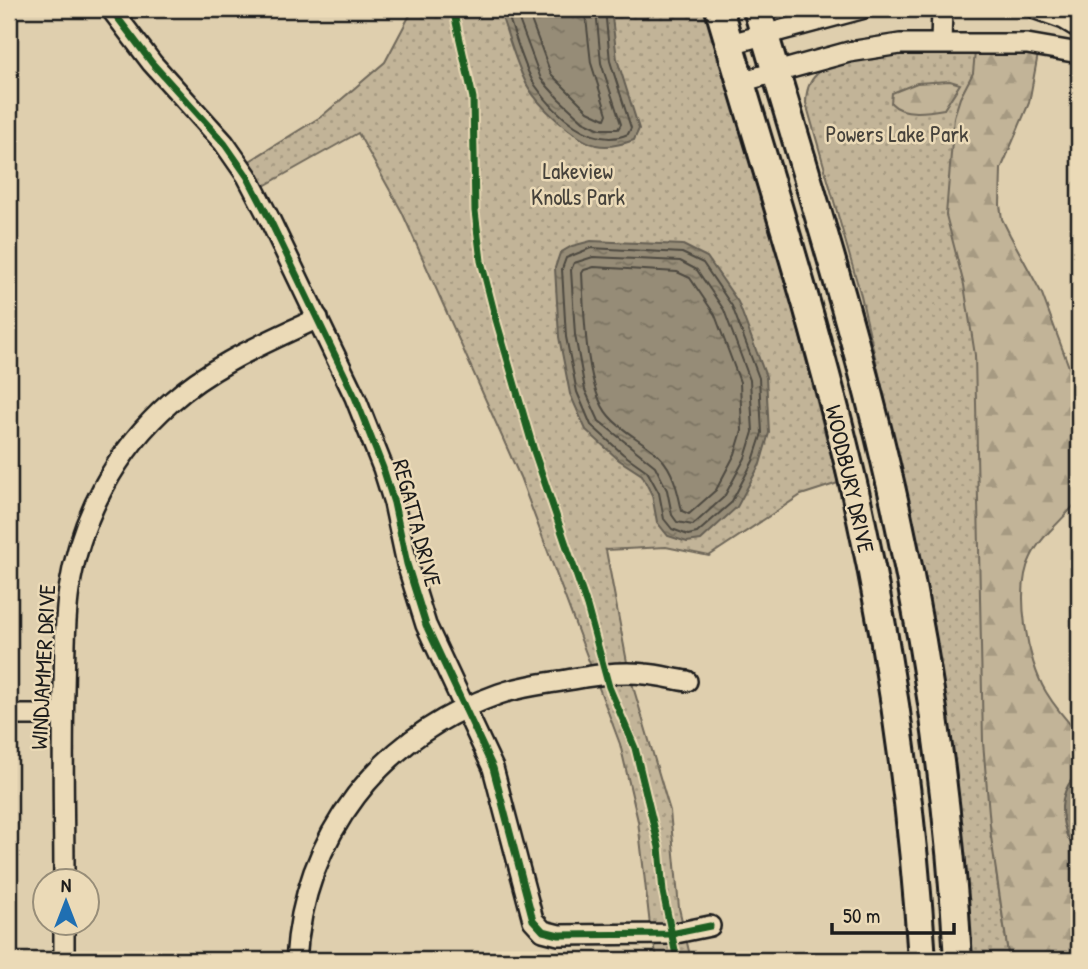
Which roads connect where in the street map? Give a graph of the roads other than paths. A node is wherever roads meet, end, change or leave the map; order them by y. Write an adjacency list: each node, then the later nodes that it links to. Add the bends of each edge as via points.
1 (111, 9): 14 (street, REGATTA DRIVE, via 247,176)
2 (719, 9): 10 (main road, WOODBURY DRIVE)
3 (757, 9): 8 (main road, WOODBURY DRIVE)
4 (861, 9): 8 (street)
5 (942, 9): 9 (street)
6 (1036, 9): 7 (street)
7 (1079, 28)
8 (765, 35): 10 (street); 12 (main road, WOODBURY DRIVE)
9 (941, 43): 11 (street, via 1035,44); 12 (street, via 866,48)
10 (730, 44): 13 (main road, WOODBURY DRIVE)
11 (1079, 53)
12 (776, 72): 13 (street); 25 (main road, WOODBURY DRIVE, via 860,363 901,533 940,765)
13 (740, 82): 24 (main road, WOODBURY DRIVE, via 825,374 868,555 903,763)
14 (318, 318): 16 (street, REGATTA DRIVE, via 373,439 394,503 415,594); 18 (street, WINDJAMMER DRIVE, via 238,357 171,401 123,455 103,486 76,556 68,603)
15 (687, 681): 16 (street, via 646,674 604,674 528,686)
16 (466, 707): 20 (street, REGATTA DRIVE, via 493,768 533,920 543,931 559,936 671,934); 23 (street, via 402,748 356,793 320,854 306,897)
17 (9, 715): 18 (street)
18 (63, 715): 19 (street, WINDJAMMER DRIVE)
19 (64, 867)
20 (710, 926)
21 (64, 937): 22 (street)
22 (64, 960)
23 (296, 960)
24 (922, 960)
25 (958, 960)

